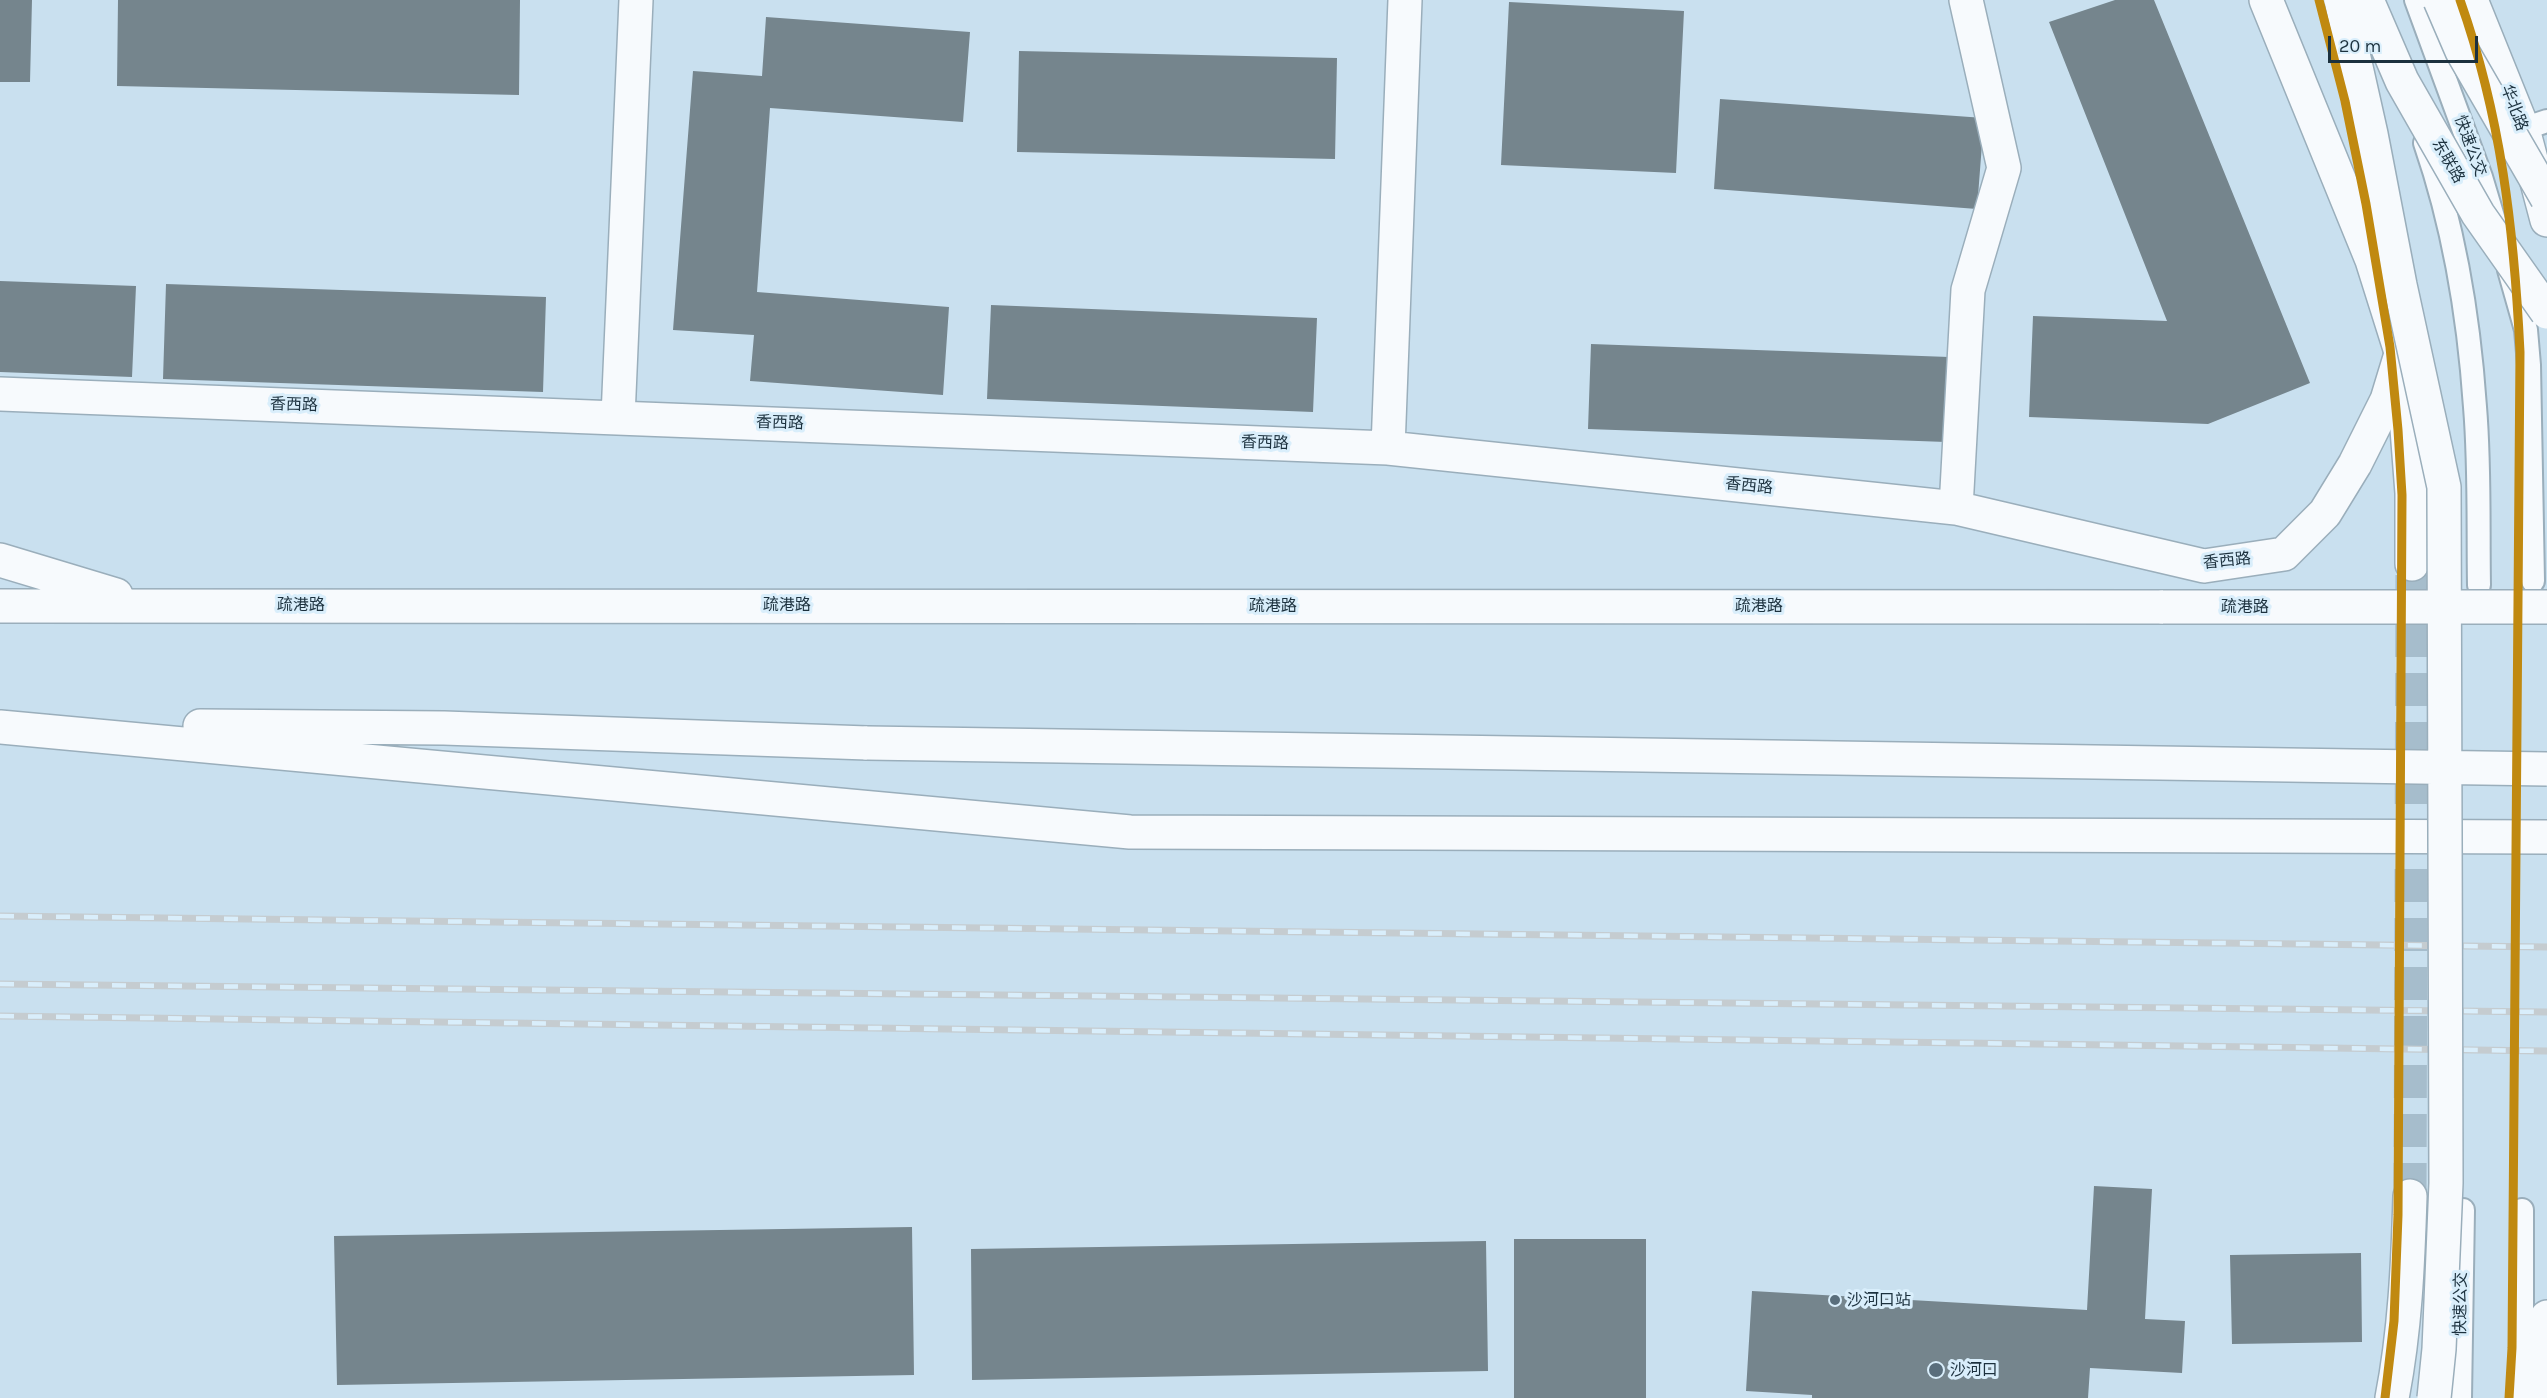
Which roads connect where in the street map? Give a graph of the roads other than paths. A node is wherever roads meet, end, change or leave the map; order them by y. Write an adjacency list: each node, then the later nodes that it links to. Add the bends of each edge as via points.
1 (636, 0): 17 (main road)
2 (1405, 0): 18 (main road)
3 (1966, 0): 19 (main road, via 2004,168 1968,290)
4 (2266, 0): 15 (main road, via 2372,261)
5 (2341, 0): 34 (main road, bridge, via 2444,487 2446,1183)
6 (2367, 0): 14 (main road, 东联路, bridge, via 2402,81 2478,214)
7 (2376, 0): 22 (lane, via 2442,191 2463,305 2475,408)
8 (2416, 0): 23 (lane, 快速公交, via 2481,177 2526,330)
9 (2440, 0): 12 (main road, bridge, via 2462,51)
10 (2471, 0): 11 (main road, 华北路)
11 (2535, 125): 13 (main road, 华北路)
12 (2547, 198)
13 (2547, 220)
14 (2547, 312)
15 (2401, 352): 19 (main road, 香西路, via 2387,400 2355,465 2325,513 2284,554 2204,566); 21 (main road, via 2412,493)
16 (0, 394): 17 (main road, 香西路)
17 (618, 417): 18 (main road, 香西路)
18 (1388, 448): 19 (main road, 香西路)
19 (1956, 508)
20 (0, 560): 24 (main road)
21 (2412, 564)
22 (2479, 585)
23 (2540, 594): 24 (main road, 疏港路, bridge, via 2163,607)
24 (147, 604): 25 (main road, 疏港路)
25 (0, 606)
26 (0, 725): 27 (main road, bridge, via 444,728 867,743); 28 (main road, via 1130,832)
27 (2547, 769)
28 (2547, 837)
29 (2410, 1196): 33 (main road, via 2401,1350)
30 (2463, 1210): 35 (lane, 快速公交)
31 (2522, 1210): 36 (lane)
32 (2547, 1317): 37 (main road)
33 (2392, 1398)
34 (2434, 1398)
35 (2460, 1398)
36 (2522, 1398)
37 (2543, 1398)

